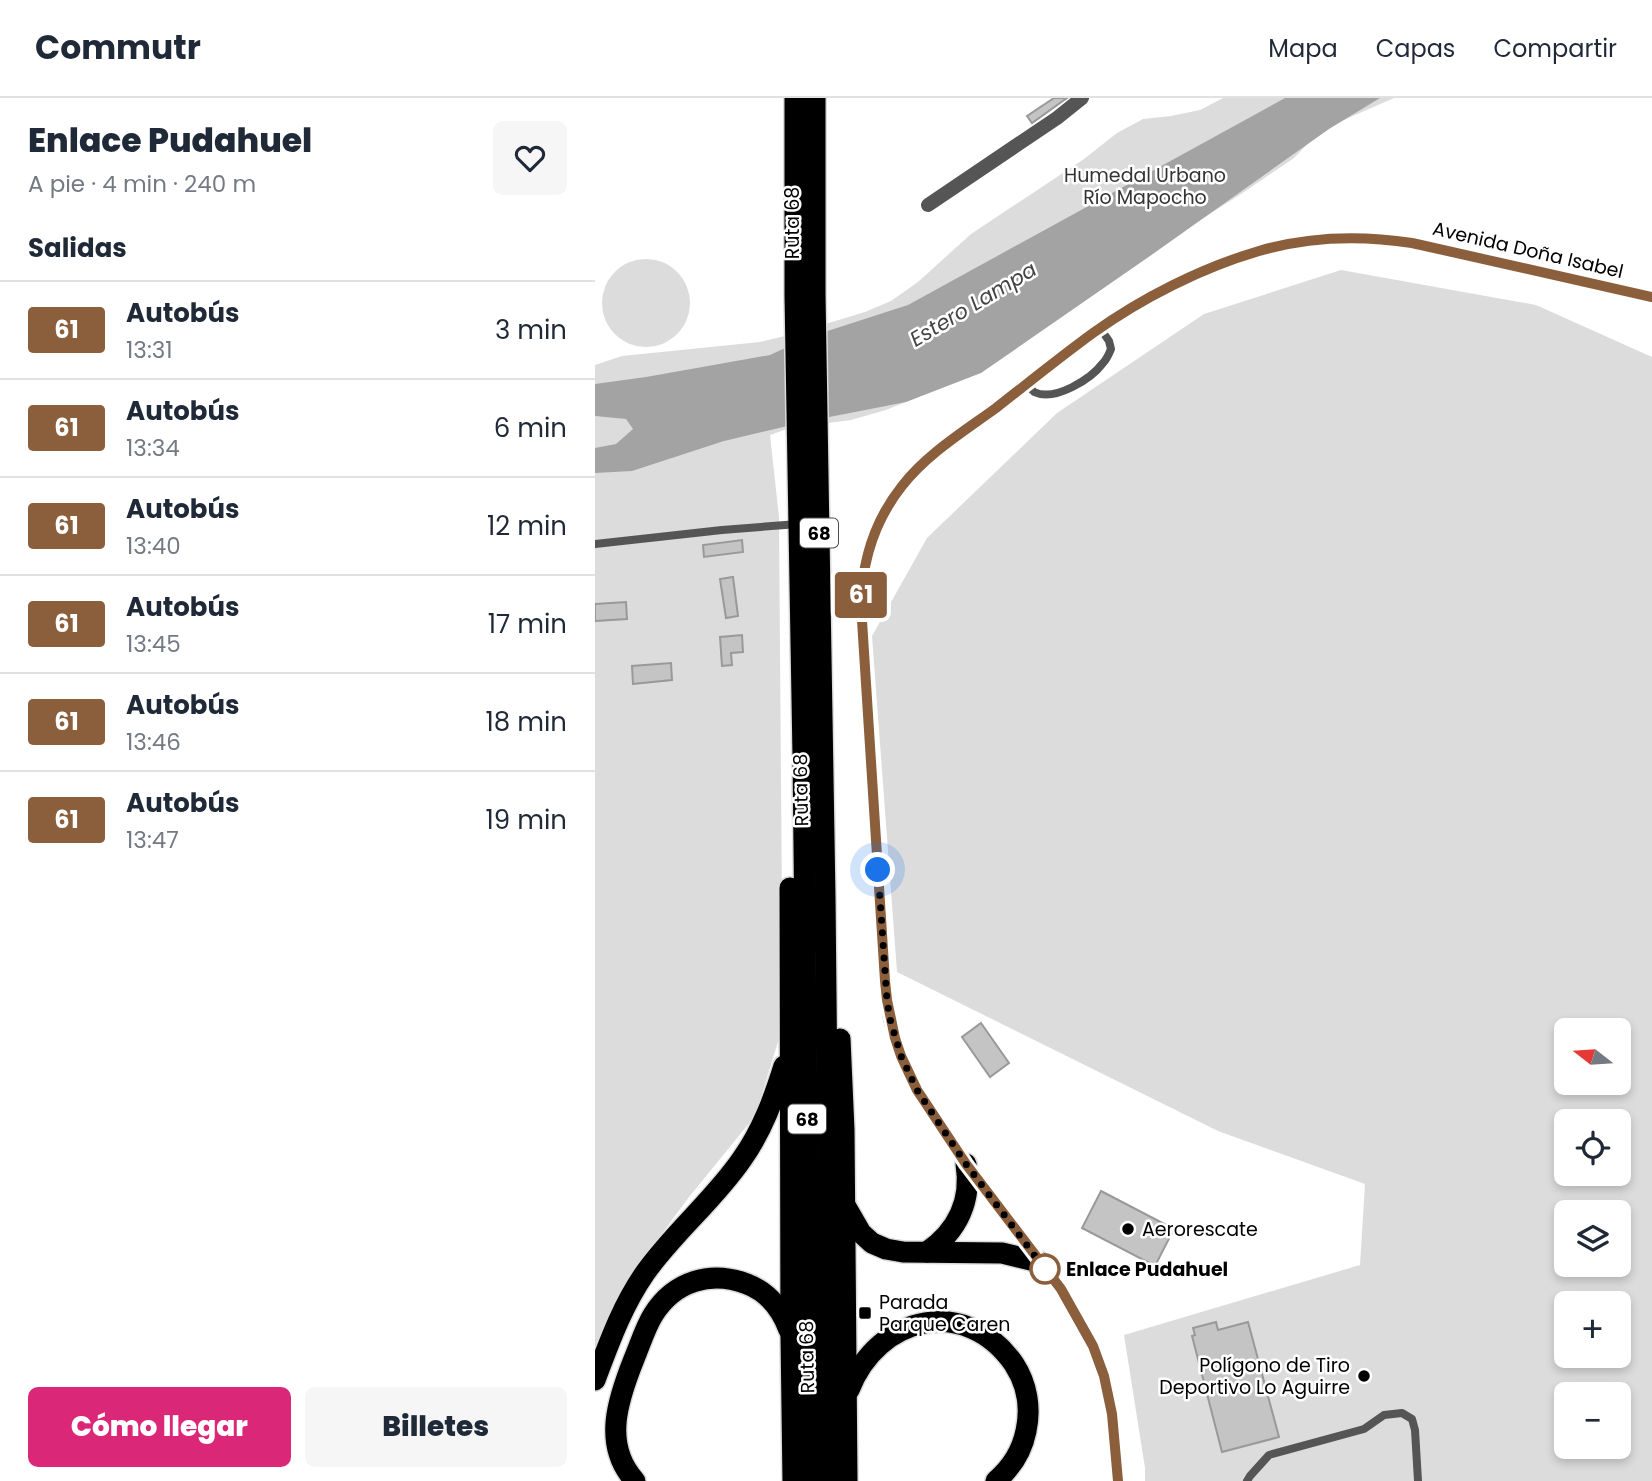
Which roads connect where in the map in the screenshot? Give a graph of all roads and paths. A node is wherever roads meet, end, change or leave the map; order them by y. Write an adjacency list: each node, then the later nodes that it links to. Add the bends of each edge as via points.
1 (795, 98): 5 (highway, Ruta 68 / 68)
2 (815, 98): 5 (highway, Ruta 68 / 68)
3 (1082, 98): 4 (street)
4 (928, 205)
5 (805, 295): 9 (highway, Ruta 68 / 68)
6 (1652, 297): 7 (street, Avenida Doña Isabel, via 1412,243 1343,237 1285,244 1235,259 1171,287)
7 (1100, 328): 8 (street, Avenida Doña Isabel); 8 (lane, via 1111,349 1105,362 1085,379 1051,394 1034,392)
8 (1026, 385): 15 (street, Avenida Doña Isabel, via 927,459 901,487 873,537 861,589 890,1019 908,1073)
9 (807, 433): 10 (highway, Ruta 68 / 68); 13 (highway, Ruta 68 / 68)
10 (799, 524): 11 (lane); 12 (highway, Ruta 68 / 68)
11 (595, 544)
12 (803, 756): 14 (highway, via 790,881); 25 (highway, Ruta 68 / 68)
13 (825, 898): 16 (highway, via 840,1033); 26 (highway, Ruta 68 / 68)
14 (790, 1044): 19 (highway); 20 (highway, via 756,1137 644,1275 622,1313)
15 (966, 1164): 17 (highway, via 968,1186 960,1217 946,1237); 18 (street, Avenida Doña Isabel)
16 (844, 1202): 17 (highway, via 856,1227 872,1243 894,1251); 21 (highway)
17 (927, 1252): 18 (highway, via 1002,1253)
18 (1039, 1262): 22 (street, Avenida Doña Isabel, via 1061,1289 1093,1346 1104,1376)
19 (791, 1336): 23 (highway, via 774,1303 756,1287 738,1280 701,1279 668,1297 648,1325 617,1409 618,1451); 24 (highway)
20 (595, 1380)
21 (846, 1398): 27 (highway); 28 (highway, via 866,1358 896,1332 941,1322 983,1334 1016,1367 1028,1401 1028,1425 1021,1448)
22 (1115, 1448): 29 (street); 30 (street, Avenida Doña Isabel)
23 (635, 1481)
24 (793, 1481)
25 (811, 1481)
26 (831, 1481)
27 (847, 1481)
28 (996, 1481)
29 (1106, 1481)
30 (1118, 1481)
31 (1247, 1481): 32 (lane, via 1269,1455 1364,1429 1384,1415 1402,1413 1412,1419 1415,1430)
32 (1418, 1481)

